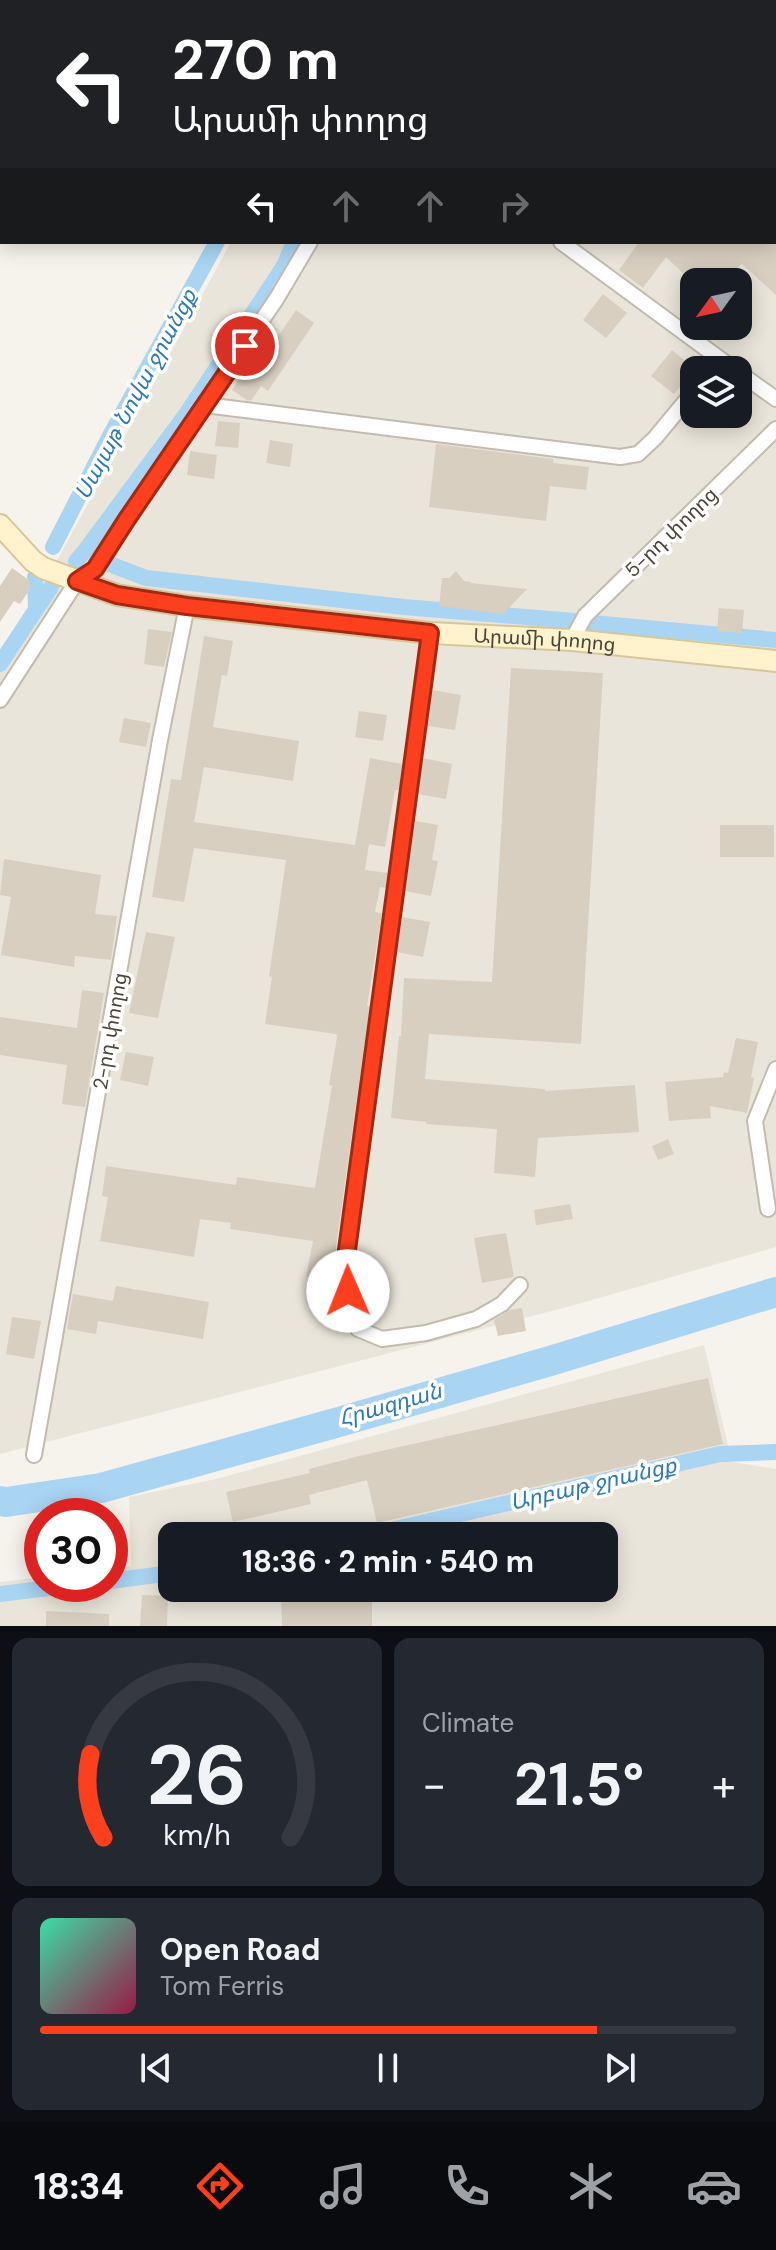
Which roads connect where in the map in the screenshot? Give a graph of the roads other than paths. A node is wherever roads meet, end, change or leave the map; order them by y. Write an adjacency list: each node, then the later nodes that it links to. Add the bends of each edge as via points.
1 (309, 244): 6 (street)
2 (571, 245): 3 (street)
3 (705, 356)
4 (752, 382): 5 (street)
5 (776, 399)
6 (205, 405): 7 (street, via 620,457 638,454); 10 (street, via 95,569)
7 (680, 408)
8 (776, 429): 13 (street, 5-րդ փողոց, via 585,616)
9 (0, 525): 10 (main road, Արամի փողոց, via 33,561)
10 (77, 581): 11 (main road, Արամի փողոց, via 117,595); 15 (street)
11 (187, 606): 12 (main road, Արամի փողոց); 19 (street, 2-րդ փողոց)
12 (430, 633): 13 (main road, Արամի փողոց); 18 (street, via 347,1250 348,1291 358,1329 382,1339 476,1319 502,1304)
13 (572, 640): 14 (main road, Արամի փողոց)
14 (776, 661)
15 (0, 700)
16 (776, 1069): 17 (street, via 755,1121)
17 (768, 1209)
18 (520, 1285)
19 (34, 1455)

